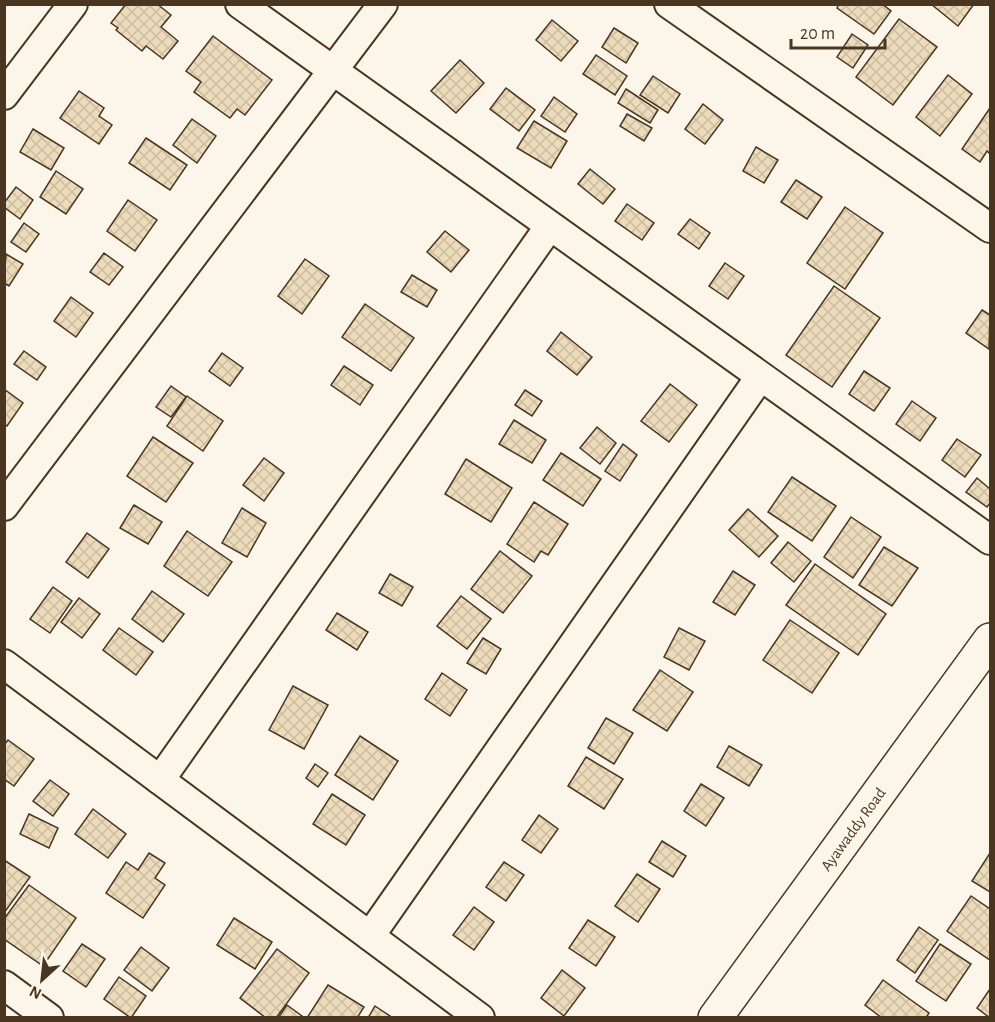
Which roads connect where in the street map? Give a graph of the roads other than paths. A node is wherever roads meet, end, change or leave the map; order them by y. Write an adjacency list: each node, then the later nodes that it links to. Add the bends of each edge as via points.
1 (73, 4): 6 (street)
2 (240, 4): 5 (street)
3 (382, 4): 5 (street)
4 (669, 4): 8 (street)
5 (332, 72): 7 (street); 10 (street)
6 (4, 95)
7 (549, 227): 9 (street); 14 (street)
8 (990, 228)
9 (760, 377): 11 (street); 15 (street)
10 (4, 506)
11 (990, 540)
12 (990, 640): 19 (street, Ayawaddy Road)
13 (4, 664): 14 (street)
14 (160, 780): 15 (street)
15 (370, 936): 18 (street)
16 (4, 985): 17 (street)
17 (49, 1017)
18 (480, 1017)
19 (715, 1017)

